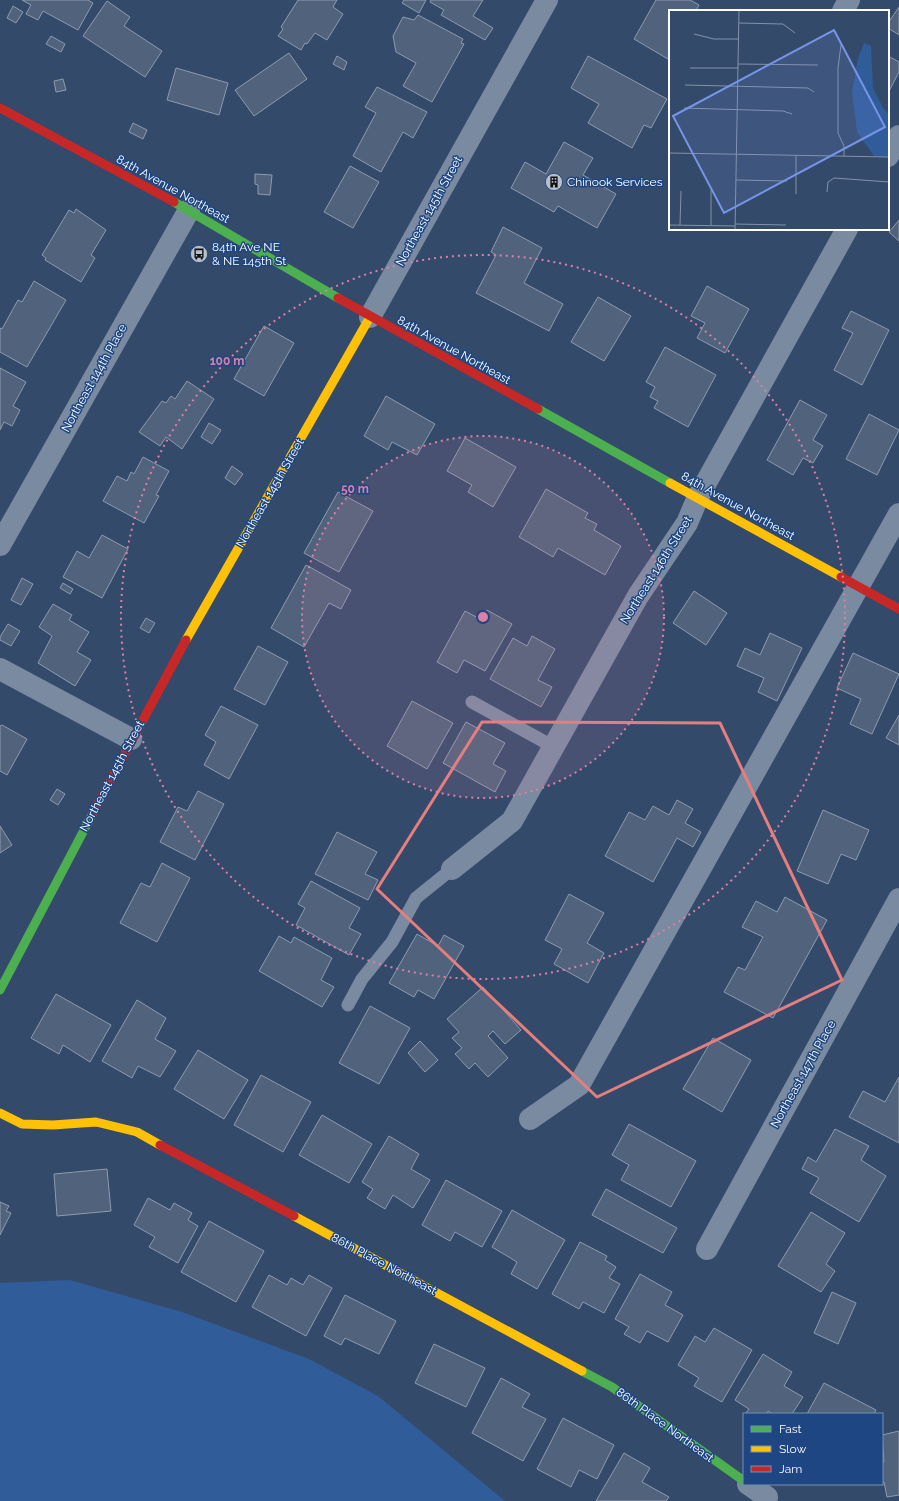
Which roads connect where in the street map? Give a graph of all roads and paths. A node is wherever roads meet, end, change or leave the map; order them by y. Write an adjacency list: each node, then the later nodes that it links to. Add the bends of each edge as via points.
1 (548, 0): 9 (street, Northeast 145th Street)
2 (849, 0): 3 (street)
3 (844, 10)
4 (0, 108): 7 (street, 84th Avenue Northeast)
5 (899, 136): 6 (street)
6 (889, 154)
7 (189, 210): 9 (street, 84th Avenue Northeast); 12 (street, Northeast 144th Place)
8 (846, 230): 10 (street, Northeast 146th Street)
9 (370, 317): 10 (street, 84th Avenue Northeast); 17 (street, Northeast 145th Street)
10 (698, 497): 13 (street, 84th Avenue Northeast); 18 (street, Northeast 146th Street, via 687,523 638,596)
11 (899, 514): 13 (street)
12 (0, 545)
13 (857, 586): 14 (street, 84th Avenue Northeast); 24 (street, via 579,1085)
14 (899, 609)
15 (0, 669): 17 (street)
16 (472, 702): 18 (lane)
17 (131, 739): 21 (street, Northeast 145th Street)
18 (554, 747): 19 (street, Northeast 146th Street, via 512,821)
19 (452, 868): 22 (lane, via 416,898 392,942 362,979)
20 (899, 899): 25 (street, Northeast 147th Place)
21 (0, 990)
22 (348, 1005)
23 (0, 1113): 26 (street, 86th Place Northeast, via 22,1124 53,1126 96,1122 137,1132 612,1387)
24 (530, 1119)
25 (707, 1249)
26 (743, 1480)
27 (749, 1485): 28 (street)
28 (766, 1497)

